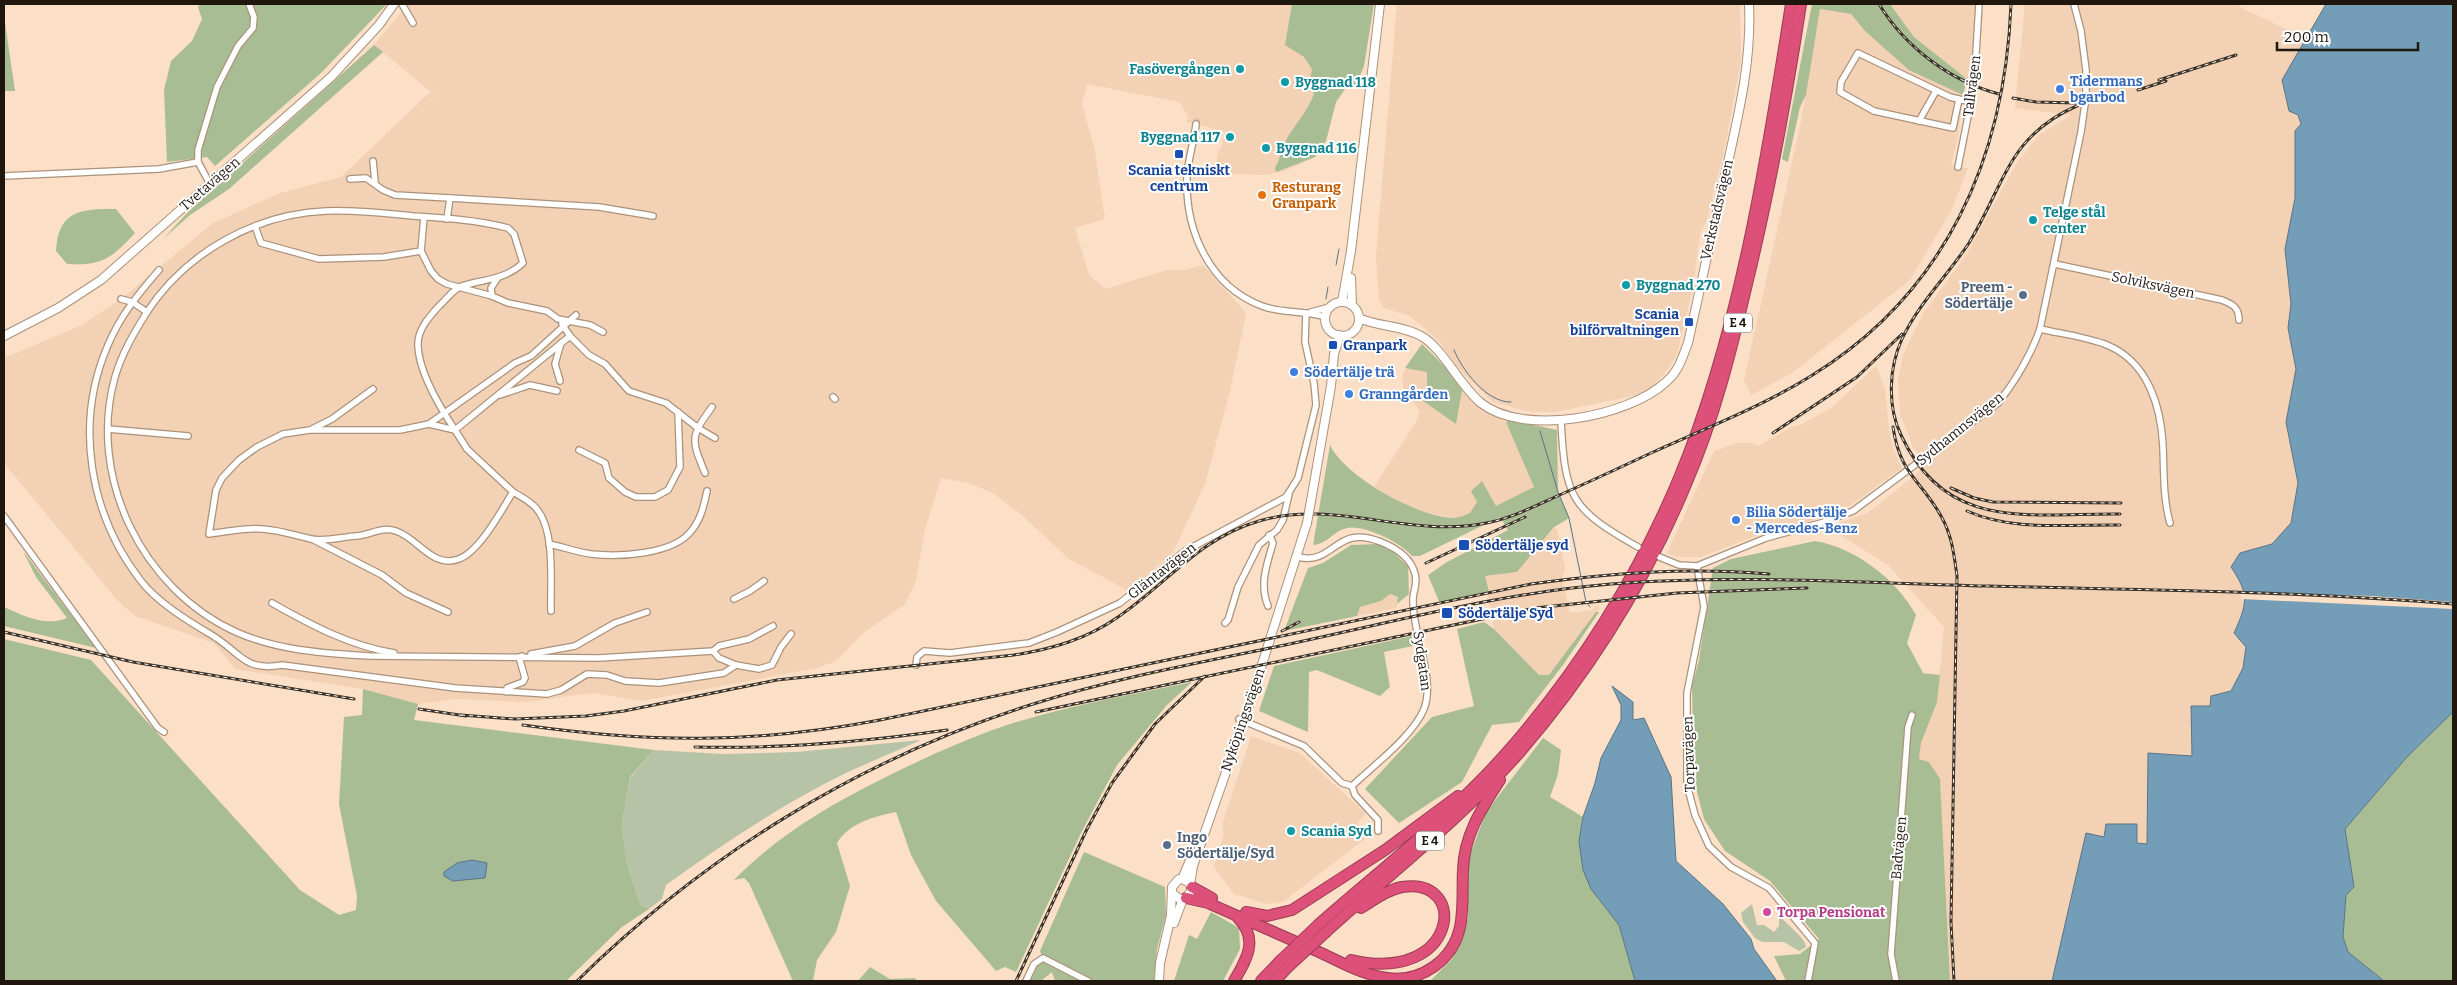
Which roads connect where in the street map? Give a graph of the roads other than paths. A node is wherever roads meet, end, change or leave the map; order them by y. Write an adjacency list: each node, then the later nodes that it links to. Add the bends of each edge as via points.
1 (249, 4): 17 (street, via 254,17 253,28 238,46 217,87 198,150)
2 (394, 4): 22 (main road, Tvetavägen, via 332,77)
3 (402, 4): 10 (street)
4 (1380, 4): 29 (main road)
5 (1749, 4): 64 (main road, Verkstadsvägen, via 1750,34 1744,92 1690,334 1679,369 1666,383 1640,400)
6 (1791, 4): 106 (highway, E 4, via 1762,172 1731,314 1704,410 1679,477 1643,554 1594,638 1544,708)
7 (1801, 4): 105 (highway, E 4, via 1770,184 1738,326 1714,411 1688,480 1651,558 1615,622 1568,692)
8 (1979, 4): 13 (street, Tallvägen)
9 (2074, 4): 30 (street, Sydhamnsvägen, via 2086,70 2086,98)
10 (413, 23)
11 (1936, 91): 12 (street); 14 (street); 14 (street, via 1858,52 1841,82 1840,92 1874,111)
12 (1959, 99): 13 (street); 14 (street, via 1953,128)
13 (1971, 102): 18 (street, Tallvägen)
14 (1920, 121)
15 (1196, 124): 41 (street, via 1187,177 1188,210 1207,262 1227,284 1248,300 1275,310)
16 (373, 161): 21 (street)
17 (198, 162): 19 (street, via 159,169); 22 (street)
18 (1958, 167)
19 (4, 176)
20 (350, 179): 21 (street, via 358,177)
21 (375, 182): 23 (street, via 395,195)
22 (210, 184): 53 (main road, Tvetavägen, via 101,280 58,308)
23 (450, 198): 24 (street, via 599,207); 26 (street)
24 (653, 216)
25 (424, 217): 26 (street); 27 (street, via 326,211 284,217); 28 (street)
26 (447, 218): 32 (street, via 495,224 508,228 514,234 523,264)
27 (255, 226): 28 (street, via 261,243 319,259 384,257); 40 (street, via 189,262)
28 (421, 250): 33 (street, via 438,279)
29 (1351, 251): 37 (main road); 38 (main road)
30 (2055, 264): 45 (street, Solviksvägen, via 2222,300 2233,304); 49 (street, Sydhamnsvägen)
31 (159, 270): 36 (street)
32 (497, 279): 33 (street); 34 (street, via 491,288)
33 (460, 286): 34 (street); 63 (street, via 427,318 418,346 423,367)
34 (492, 296): 47 (street, via 508,304 547,311)
35 (121, 299): 36 (street)
36 (132, 302): 40 (street); 101 (street, via 108,345 98,373 92,398 90,455 106,520 142,583 189,622 233,649 246,664 269,668 282,665)
37 (1342, 302): 38 (main road); 39 (main road)
38 (1352, 305): 44 (main road)
39 (1330, 307): 41 (street); 43 (main road)
40 (147, 312): 67 (street, via 120,360 111,394)
41 (1306, 313): 43 (street); 76 (street, via 1305,342 1316,405 1300,470)
42 (576, 315): 47 (street)
43 (1326, 317): 50 (main road)
44 (1359, 318): 46 (main road, Verkstadsvägen); 48 (main road)
45 (2239, 320)
46 (1381, 324): 48 (main road, Verkstadsvägen); 64 (main road, Verkstadsvägen, via 1422,336 1481,403 1497,412 1523,419)
47 (567, 325): 51 (street, via 590,325); 54 (street); 63 (street, via 531,356 515,363)
48 (1356, 328): 52 (main road, via 1347,335)
49 (2040, 329): 78 (street, via 2107,345 2122,352 2148,382 2159,411 2165,507); 85 (street, Sydhamnsvägen, via 2029,359 1998,403 1868,502 1853,512 1769,537)
50 (1331, 331): 52 (main road); 56 (main road, Nyköpingsvägen)
51 (603, 332)
52 (1340, 335): 56 (main road, Nyköpingsvägen)
53 (4, 336)
54 (570, 336): 55 (street); 62 (street, via 589,355 605,364 629,391 666,403)
55 (561, 343): 57 (street, via 555,364); 60 (street)
56 (1334, 354): 84 (main road, Nyköpingsvägen, bridge, via 1311,501)
57 (560, 381)
58 (373, 389): 68 (street, via 332,420)
59 (557, 391): 60 (street, via 530,385)
60 (496, 396): 69 (street)
61 (712, 407): 66 (street)
62 (678, 412): 66 (street); 72 (street, via 680,468 668,490 655,497 636,497 625,492 609,478 605,463)
63 (445, 414): 65 (street); 69 (street)
64 (1561, 421): 82 (street, via 1566,472 1578,505 1597,523)
65 (428, 424): 68 (street, via 400,430); 69 (street)
66 (698, 428): 71 (street); 73 (street, via 694,440)
67 (108, 429): 70 (street); 97 (street, via 114,482 129,528 160,573 193,604 236,631 277,646 331,653)
68 (310, 430): 80 (street, via 284,434 239,460 222,478 216,490 209,534 260,528)
69 (455, 430): 75 (street, via 467,449)
70 (188, 436)
71 (716, 438)
72 (579, 450)
73 (705, 473)
74 (707, 491): 81 (street, via 704,509 692,532 665,550 591,554)
75 (513, 492): 80 (street, via 470,553 458,560 442,560 424,552 412,539 396,531 377,529 360,536); 81 (street, via 535,506 546,523)
76 (1289, 494): 79 (street, via 1283,520); 100 (street, Gläntavägen, via 1185,551 1112,608 1028,643 950,653 924,651 917,656)
77 (4, 516): 104 (street)
78 (2170, 523)
79 (1269, 535): 89 (street, via 1273,543 1263,582); 93 (street, via 1258,545)
80 (312, 540): 91 (street, via 382,575 406,593)
81 (549, 544): 90 (street)
82 (1638, 547)
83 (1657, 556): 85 (street, via 1679,565)
84 (1298, 557): 103 (main road, Nyköpingsvägen); 107 (street, Sydgatan, via 1316,559 1347,538 1367,538 1400,551 1415,574 1413,600 1428,687 1425,707 1408,732)
85 (1697, 566): 123 (street, Torpavägen, via 1704,607 1687,693 1687,786 1695,816 1709,846 1731,867 1769,888 1815,943)
86 (764, 581): 87 (street)
87 (734, 599)
88 (272, 603): 97 (street, via 333,636 372,650)
89 (1268, 606)
90 (551, 611)
91 (448, 612)
92 (647, 612): 98 (street, via 615,624 574,646)
93 (1225, 623)
94 (773, 626): 96 (street)
95 (791, 634): 99 (street, via 772,665 759,670)
96 (713, 651): 98 (street, via 599,658); 99 (street, via 719,658)
97 (411, 656): 98 (street)
98 (518, 657): 101 (street, via 525,678 523,682 507,688)
99 (736, 665): 101 (street, via 724,673 660,684 587,674 561,690 547,694)
100 (916, 665)
101 (507, 692)
102 (1912, 715): 124 (street, Badvägen, via 1908,727 1892,945)
103 (1242, 720): 107 (street, via 1304,746 1342,783); 109 (main road, Nyköpingsvägen); 110 (main road, Nyköpingsvägen, via 1193,866)
104 (164, 732)
105 (1518, 754): 113 (highway, via 1482,808 1468,841 1458,936 1448,952 1427,971 1399,979 1377,976); 114 (highway, E 4, via 1460,815)
106 (1488, 772): 113 (highway, via 1385,850 1292,910 1267,916); 115 (highway, E 4)
107 (1352, 786): 108 (street, via 1354,795 1378,820)
108 (1378, 831)
109 (1182, 879): 110 (main road); 111 (main road, via 1173,884)
110 (1191, 885): 112 (main road, via 1191,894); 113 (highway)
111 (1173, 894): 112 (main road); 117 (main road)
112 (1184, 899): 113 (highway); 117 (main road)
113 (1241, 914): 114 (highway, via 1382,969 1402,968 1426,957 1441,940 1446,924 1438,901 1425,890 1409,887 1386,893); 120 (highway, via 1250,941 1248,955)
114 (1336, 922): 115 (highway, E 4)
115 (1322, 928): 116 (highway, E 4, bridge)
116 (1285, 963): 121 (highway, E 4); 122 (highway, E 4)
117 (1159, 978)
118 (1026, 981): 119 (street, via 1034,964 1042,958)
119 (1088, 981)
120 (1234, 981)
121 (1262, 981)
122 (1275, 981)
123 (1808, 981)
124 (1896, 981)

